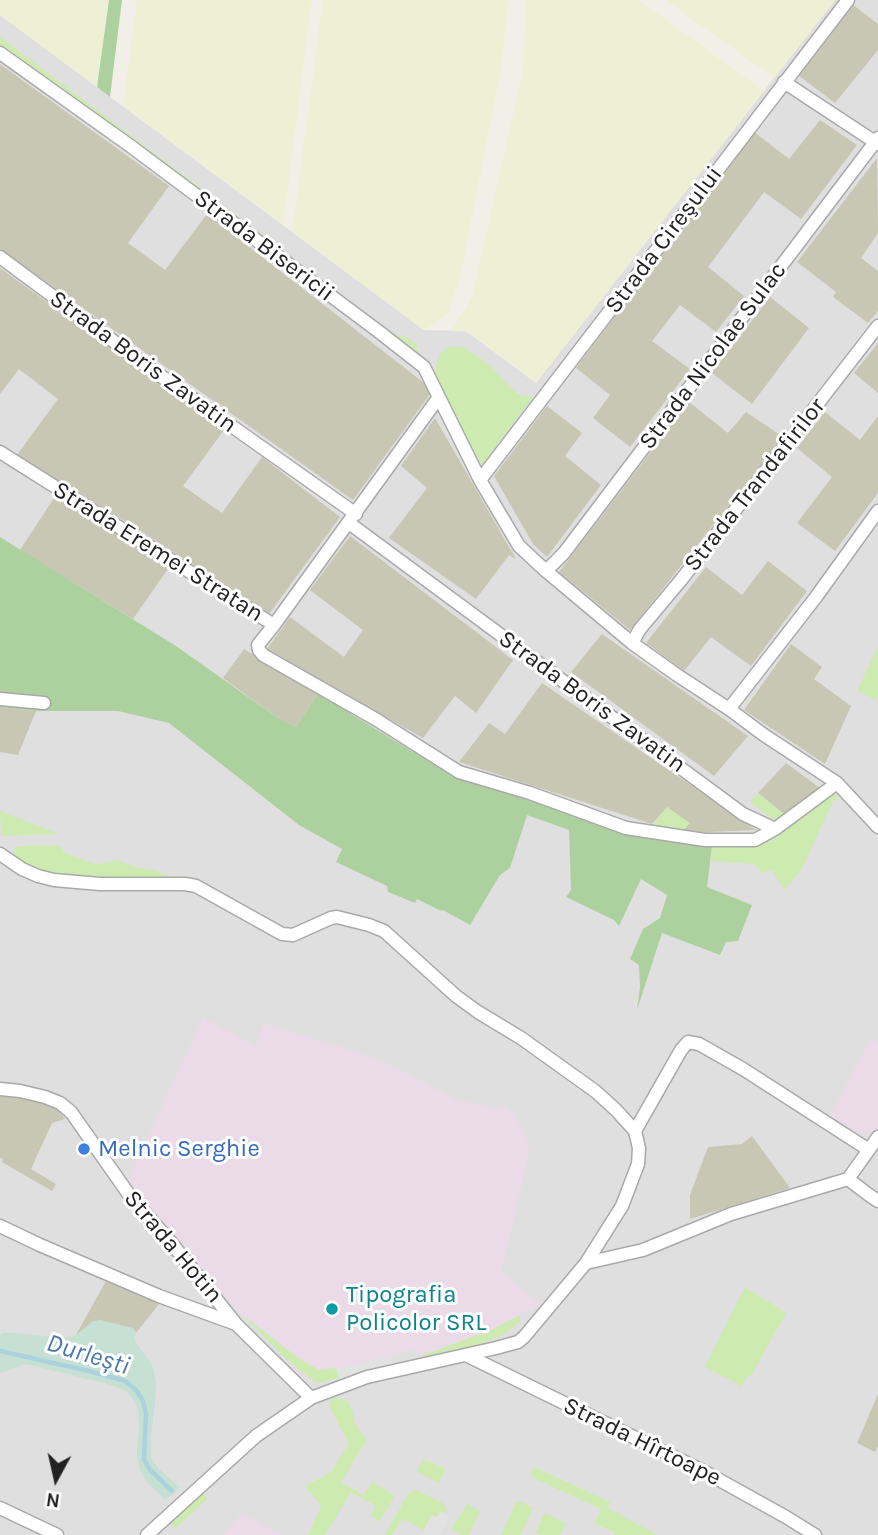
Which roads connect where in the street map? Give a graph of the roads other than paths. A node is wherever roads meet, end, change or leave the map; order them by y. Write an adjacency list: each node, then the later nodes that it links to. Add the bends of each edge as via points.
1 (848, 0): 3 (street, Strada Cireşului)
2 (0, 53): 7 (street, Strada Bisericii, via 397,345 424,367)
3 (785, 82): 4 (street); 9 (street, Strada Cireşului)
4 (877, 141): 12 (street, Strada Nicolae Sulac)
5 (0, 257): 11 (street, Strada Boris Zavatin)
6 (878, 326): 14 (street, Strada Trandafirilor)
7 (439, 397): 9 (street, Strada Bisericii); 11 (street)
8 (0, 452): 13 (street, Strada Eremei Stratan)
9 (480, 480): 12 (street, Strada Bisericii, via 519,546)
10 (878, 511): 17 (street)
11 (353, 519): 13 (street); 20 (street, Strada Boris Zavatin, via 744,814)
12 (546, 571): 14 (street, Strada Bisericii)
13 (274, 625): 20 (street, Strada Eremei Stratan, via 258,645 263,655 459,772 626,828 705,840 755,840)
14 (632, 643): 17 (street, Strada Bisericii)
15 (0, 699): 16 (street)
16 (44, 703)
17 (729, 709): 18 (street, Strada Bisericii)
18 (837, 783): 19 (street, Strada Bisericii); 20 (street)
19 (878, 827)
20 (775, 829)
21 (0, 854): 23 (street, via 22,869 54,880 197,886 282,934 293,935 337,917 384,931 467,1004 595,1091)
22 (0, 1089): 30 (street, Strada Hotin, via 46,1097 71,1112 130,1196)
23 (635, 1131): 25 (street, via 688,1042 743,1069); 29 (street, via 638,1164 630,1188)
24 (878, 1137): 25 (street)
25 (869, 1150): 26 (street)
26 (848, 1179): 27 (street); 29 (street, via 731,1214 643,1250)
27 (878, 1200)
28 (0, 1226): 30 (street, via 125,1282)
29 (586, 1263): 31 (street, via 524,1338)
30 (236, 1324): 32 (street, Strada Hotin)
31 (466, 1355): 32 (street, via 367,1377); 36 (street, Strada Hîrtoape, via 705,1472)
32 (311, 1398): 34 (street, via 256,1436)
33 (0, 1508): 35 (street)
34 (154, 1533)
35 (57, 1535)
36 (815, 1535)

